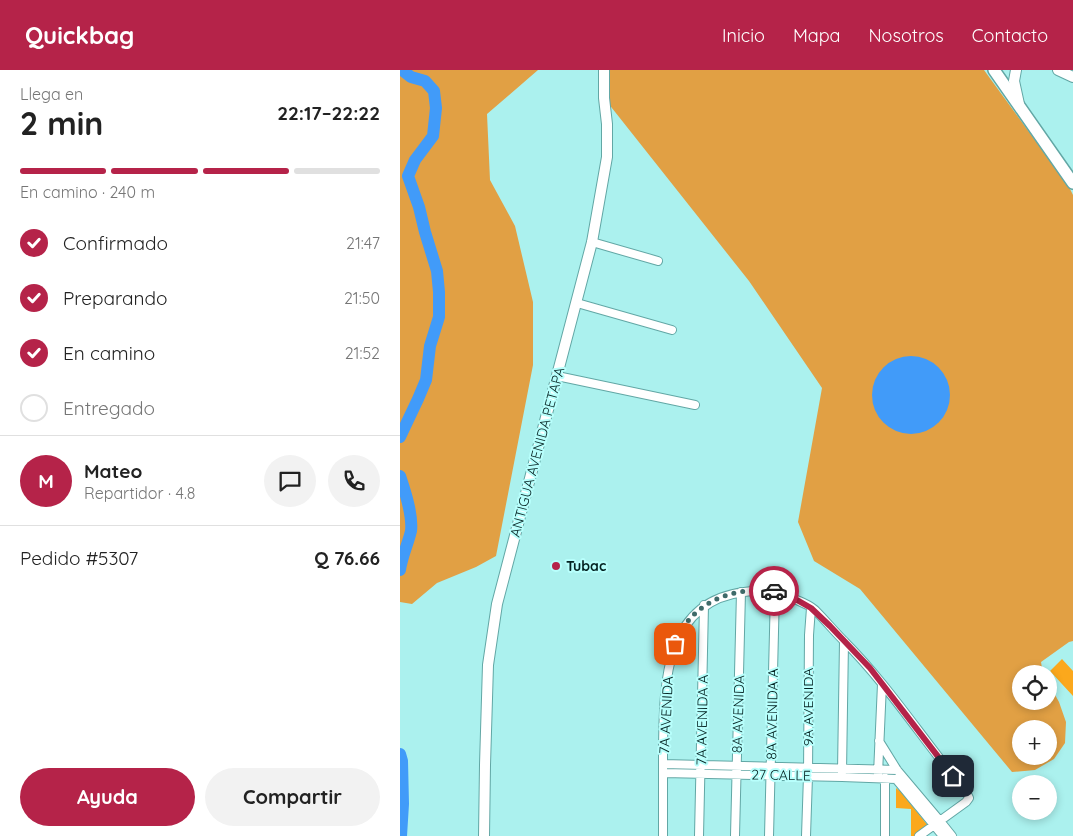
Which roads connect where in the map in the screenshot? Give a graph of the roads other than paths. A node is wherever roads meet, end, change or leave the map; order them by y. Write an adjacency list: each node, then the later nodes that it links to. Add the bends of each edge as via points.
1 (604, 70): 8 (main road, ANTIGUA AVENIDA PETAPA, via 607,157)
2 (994, 70): 6 (main road)
3 (1016, 70): 6 (main road, via 1014,81)
4 (1058, 70): 5 (main road)
5 (1073, 77)
6 (1020, 108): 7 (main road)
7 (1071, 179)
8 (592, 242): 9 (street); 10 (main road, ANTIGUA AVENIDA PETAPA)
9 (658, 261)
10 (577, 303): 11 (street); 12 (main road, ANTIGUA AVENIDA PETAPA)
11 (672, 330)
12 (557, 376): 13 (street); 32 (main road, ANTIGUA AVENIDA PETAPA, via 497,604 488,665)
13 (695, 405)
14 (775, 591): 15 (street); 17 (street); 26 (street, 8A AVENIDA A)
15 (741, 592): 16 (street); 21 (street, 8A AVENIDA)
16 (704, 605): 22 (street, 7A AVENIDA, via 681,631 666,680); 24 (street, 7A AVENIDA A)
17 (811, 608): 18 (street); 27 (street, 9A AVENIDA)
18 (844, 641): 19 (street); 28 (street)
19 (882, 684): 20 (street); 31 (street, via 969,798)
20 (879, 742): 23 (street); 25 (street)
21 (736, 766): 24 (street, 27 CALLE); 26 (street, 27 CALLE); 29 (street, 8A AVENIDA)
22 (664, 768): 24 (street, 27 CALLE); 33 (street, 7A AVENIDA)
23 (878, 769): 25 (street, 27 CALLE); 28 (street, 27 CALLE); 30 (street)
24 (701, 770): 29 (street, 27 CALLE); 34 (street, 7A AVENIDA A)
25 (897, 770): 31 (street)
26 (770, 771): 27 (street, 27 CALLE); 29 (street, 27 CALLE); 36 (street, 8A AVENIDA A)
27 (808, 772): 28 (street, 27 CALLE); 37 (street, 9A AVENIDA)
28 (842, 773): 30 (street, 27 CALLE)
29 (736, 775): 35 (street, 8A AVENIDA)
30 (882, 778): 31 (street, 27 CALLE, via 896,779); 38 (street)
31 (937, 823): 39 (street); 40 (street); 41 (street)
32 (484, 836)
33 (663, 836)
34 (699, 836)
35 (735, 836)
36 (768, 836)
37 (806, 836)
38 (885, 836)
39 (919, 836)
40 (944, 836)
41 (952, 836)

